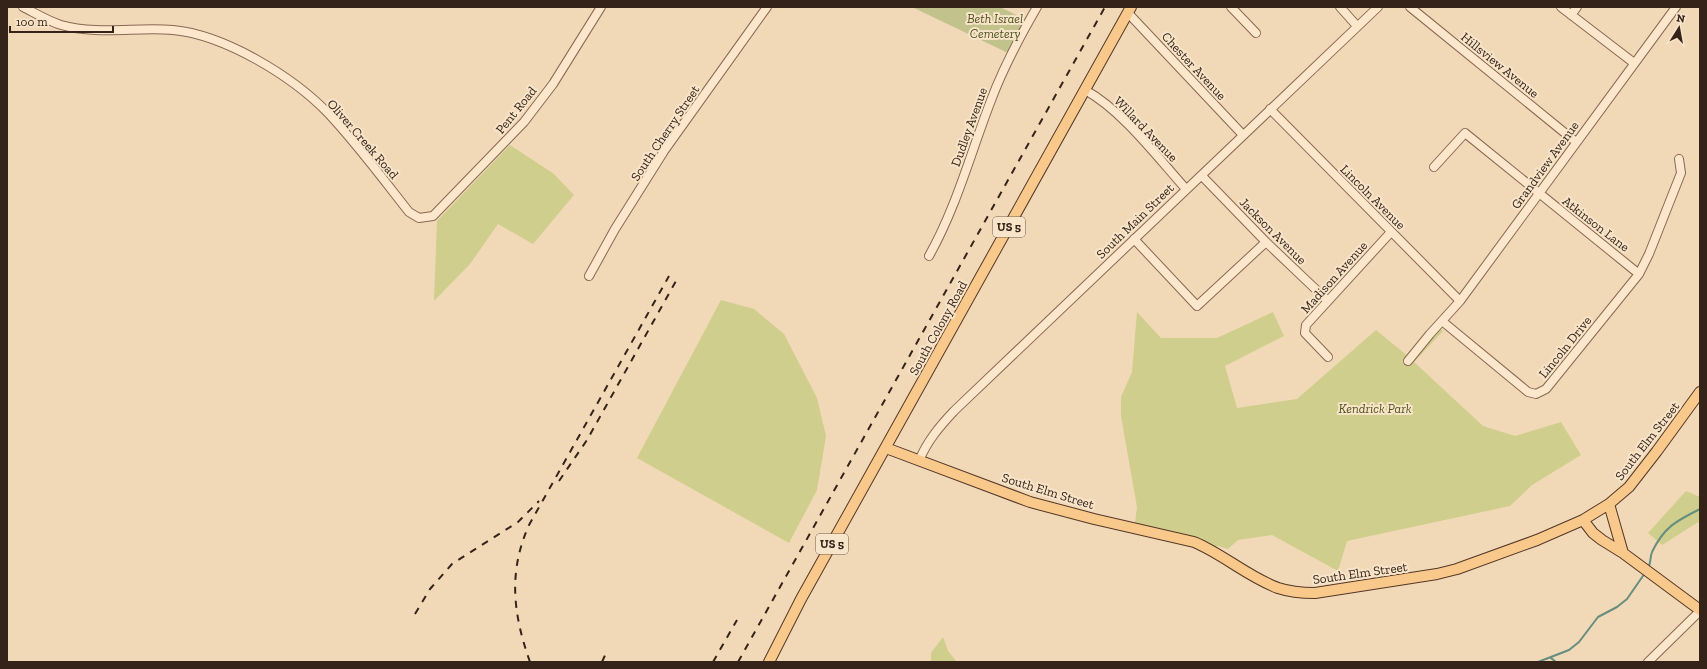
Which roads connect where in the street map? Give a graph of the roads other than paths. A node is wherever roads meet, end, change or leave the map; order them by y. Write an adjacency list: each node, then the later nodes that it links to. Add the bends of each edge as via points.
1 (23, 7): 26 (street, Oliver Creek Road, via 61,25 85,29 174,30 195,34 251,56 293,84 328,113 409,212 419,218)
2 (601, 7): 26 (street, Pent Road, via 552,84 524,122)
3 (767, 7): 32 (street, South Cherry Street, via 664,151)
4 (1037, 7): 30 (street, Dudley Avenue, via 1001,76 954,205)
5 (1231, 7): 15 (street)
6 (1340, 7): 14 (street)
7 (1378, 7): 14 (street, South Main Street)
8 (1410, 7): 20 (street, Hillsview Avenue)
9 (1561, 7): 13 (street)
10 (1578, 7): 13 (street)
11 (1676, 7): 16 (street, Grandview Avenue)
12 (1129, 10): 17 (main road, South Colony Road / US 5); 19 (street, Chester Avenue)
13 (1571, 15): 16 (street)
14 (1357, 26): 18 (street, South Main Street)
15 (1256, 34)
16 (1634, 63): 20 (street, Grandview Avenue)
17 (1085, 90): 24 (street, Willard Avenue, via 1095,95 1123,119); 39 (main road, South Colony Road / US 5)
18 (1270, 109): 19 (street, South Main Street); 27 (street, Lincoln Avenue)
19 (1243, 135): 23 (street, South Main Street)
20 (1576, 142): 25 (street, Grandview Avenue)
21 (1679, 159): 31 (street, Lincoln Drive, via 1681,174)
22 (1434, 168): 25 (street, Atkinson Lane, via 1465,133)
23 (1202, 176): 24 (street, South Main Street); 29 (street, Jackson Avenue)
24 (1186, 189): 28 (street, South Main Street)
25 (1539, 194): 31 (street, Atkinson Lane); 34 (street, Grandview Avenue)
26 (433, 216)
27 (1391, 232): 33 (street, Madison Avenue); 34 (street, Lincoln Avenue)
28 (1134, 239): 29 (street, via 1197,306); 40 (street, South Main Street, via 954,411 938,429)
29 (1266, 242): 33 (street, Jackson Avenue)
30 (929, 256)
31 (1639, 274): 35 (street, Lincoln Drive, via 1546,389 1536,394 1528,392)
32 (589, 276)
33 (1328, 301): 36 (street, Madison Avenue, via 1305,329 1305,333)
34 (1460, 301): 35 (street, Grandview Avenue)
35 (1442, 321): 37 (street, Grandview Avenue)
36 (1328, 356)
37 (1408, 361)
38 (1700, 392): 41 (main road, South Elm Street, via 1640,474)
39 (886, 448): 40 (main road, South Elm Street); 45 (main road, South Colony Road / US 5, via 801,599)
40 (919, 461): 42 (main road, South Elm Street, via 1030,502 1194,542 1268,583 1299,593 1326,592 1437,574 1474,564)
41 (1609, 504): 42 (main road, South Elm Street); 43 (main road)
42 (1583, 520): 43 (main road, via 1593,533)
43 (1623, 553): 44 (main road)
44 (1700, 611): 46 (street)
45 (769, 662)
46 (1648, 662)

